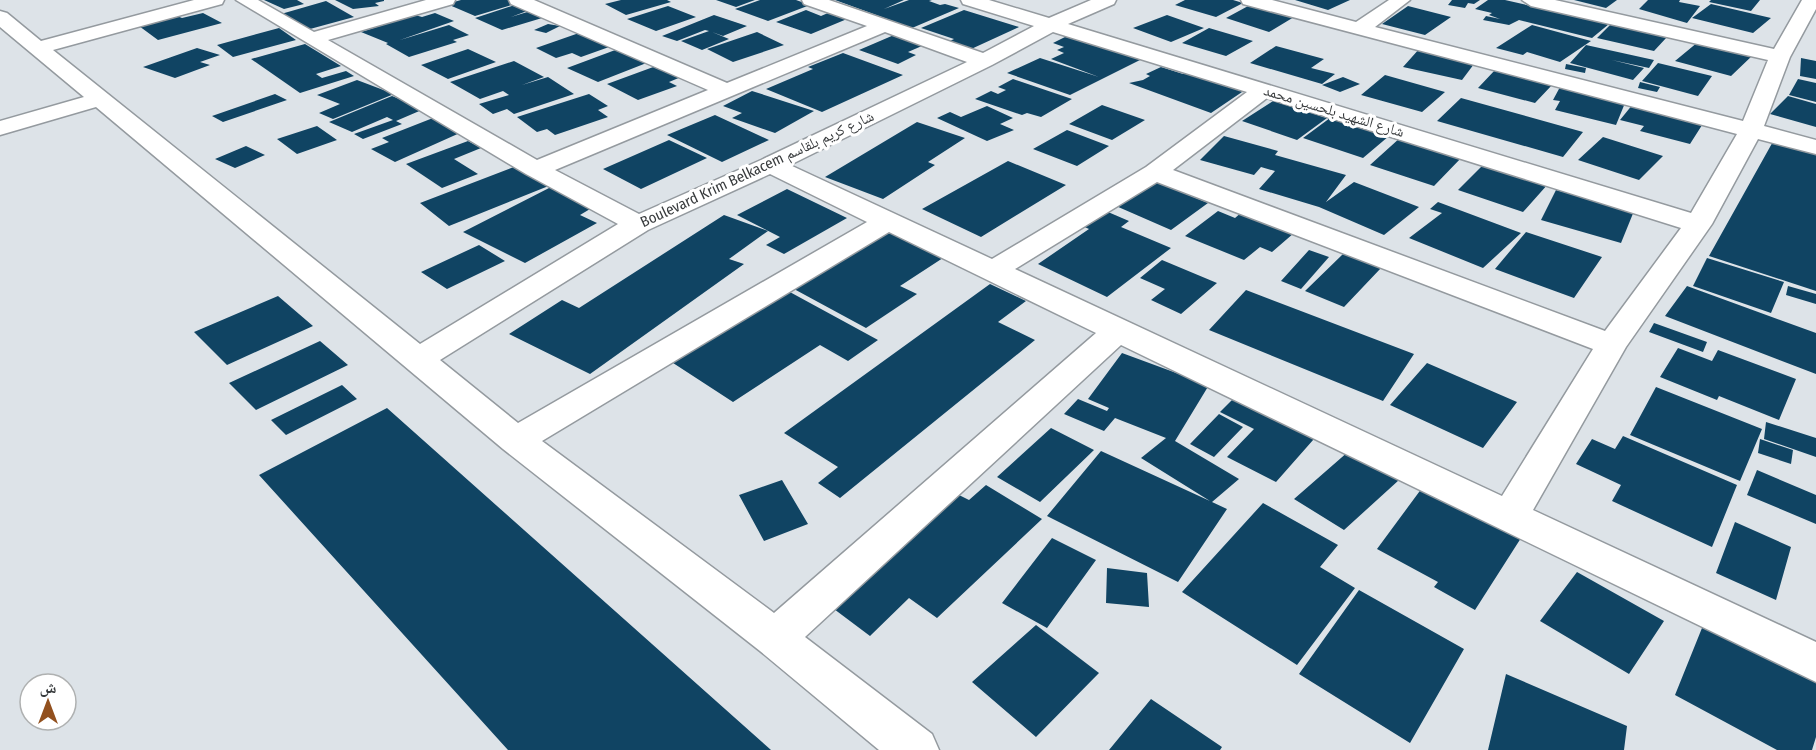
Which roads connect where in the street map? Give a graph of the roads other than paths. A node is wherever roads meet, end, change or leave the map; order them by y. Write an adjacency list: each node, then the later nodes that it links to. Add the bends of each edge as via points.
1 (215, 0): 18 (street)
2 (245, 0): 17 (street)
3 (446, 0): 17 (street)
4 (518, 0): 22 (street)
5 (811, 0): 15 (street)
6 (970, 0): 14 (street, شارع الشهيد بلحسين محمد)
7 (1107, 0): 14 (street, Boulevard Krim Belkacem شارع كريم بلقاسم)
8 (1250, 0): 16 (street)
9 (1401, 0): 16 (street)
10 (1531, 0): 19 (street)
11 (1809, 0): 12 (street); 19 (street)
12 (1816, 2)
13 (0, 17): 18 (street)
14 (1052, 24): 20 (street, Boulevard Krim Belkacem شارع كريم بلقاسم); 21 (street, شارع الشهيد بلحسين محمد)
15 (886, 25): 20 (street); 22 (street)
16 (1360, 28): 25 (street)
17 (311, 39): 28 (street)
18 (37, 48): 23 (street)
19 (1780, 57): 25 (street)
20 (986, 61): 27 (street, Boulevard Krim Belkacem شارع كريم بلقاسم)
21 (1264, 90): 29 (street); 32 (street, شارع الشهيد بلحسين محمد)
22 (728, 91): 28 (street)
23 (101, 99): 24 (street); 36 (street)
24 (0, 128)
25 (1751, 130): 26 (street); 32 (street)
26 (1816, 147)
27 (770, 165): 30 (street); 31 (street, Boulevard Krim Belkacem شارع كريم بلقاسم)
28 (535, 169): 31 (street)
29 (1155, 172): 33 (street); 35 (street)
30 (887, 222): 33 (street); 37 (street)
31 (638, 224): 36 (street, Boulevard Krim Belkacem شارع كريم بلقاسم)
32 (1698, 224): 35 (street)
33 (992, 272): 34 (street)
34 (1118, 331): 38 (street); 39 (street)
35 (1611, 345): 38 (street)
36 (419, 359): 37 (street)
37 (516, 440): 39 (street)
38 (1510, 516): 40 (street)
39 (775, 638): 41 (street)
40 (1816, 663)
41 (915, 750)

